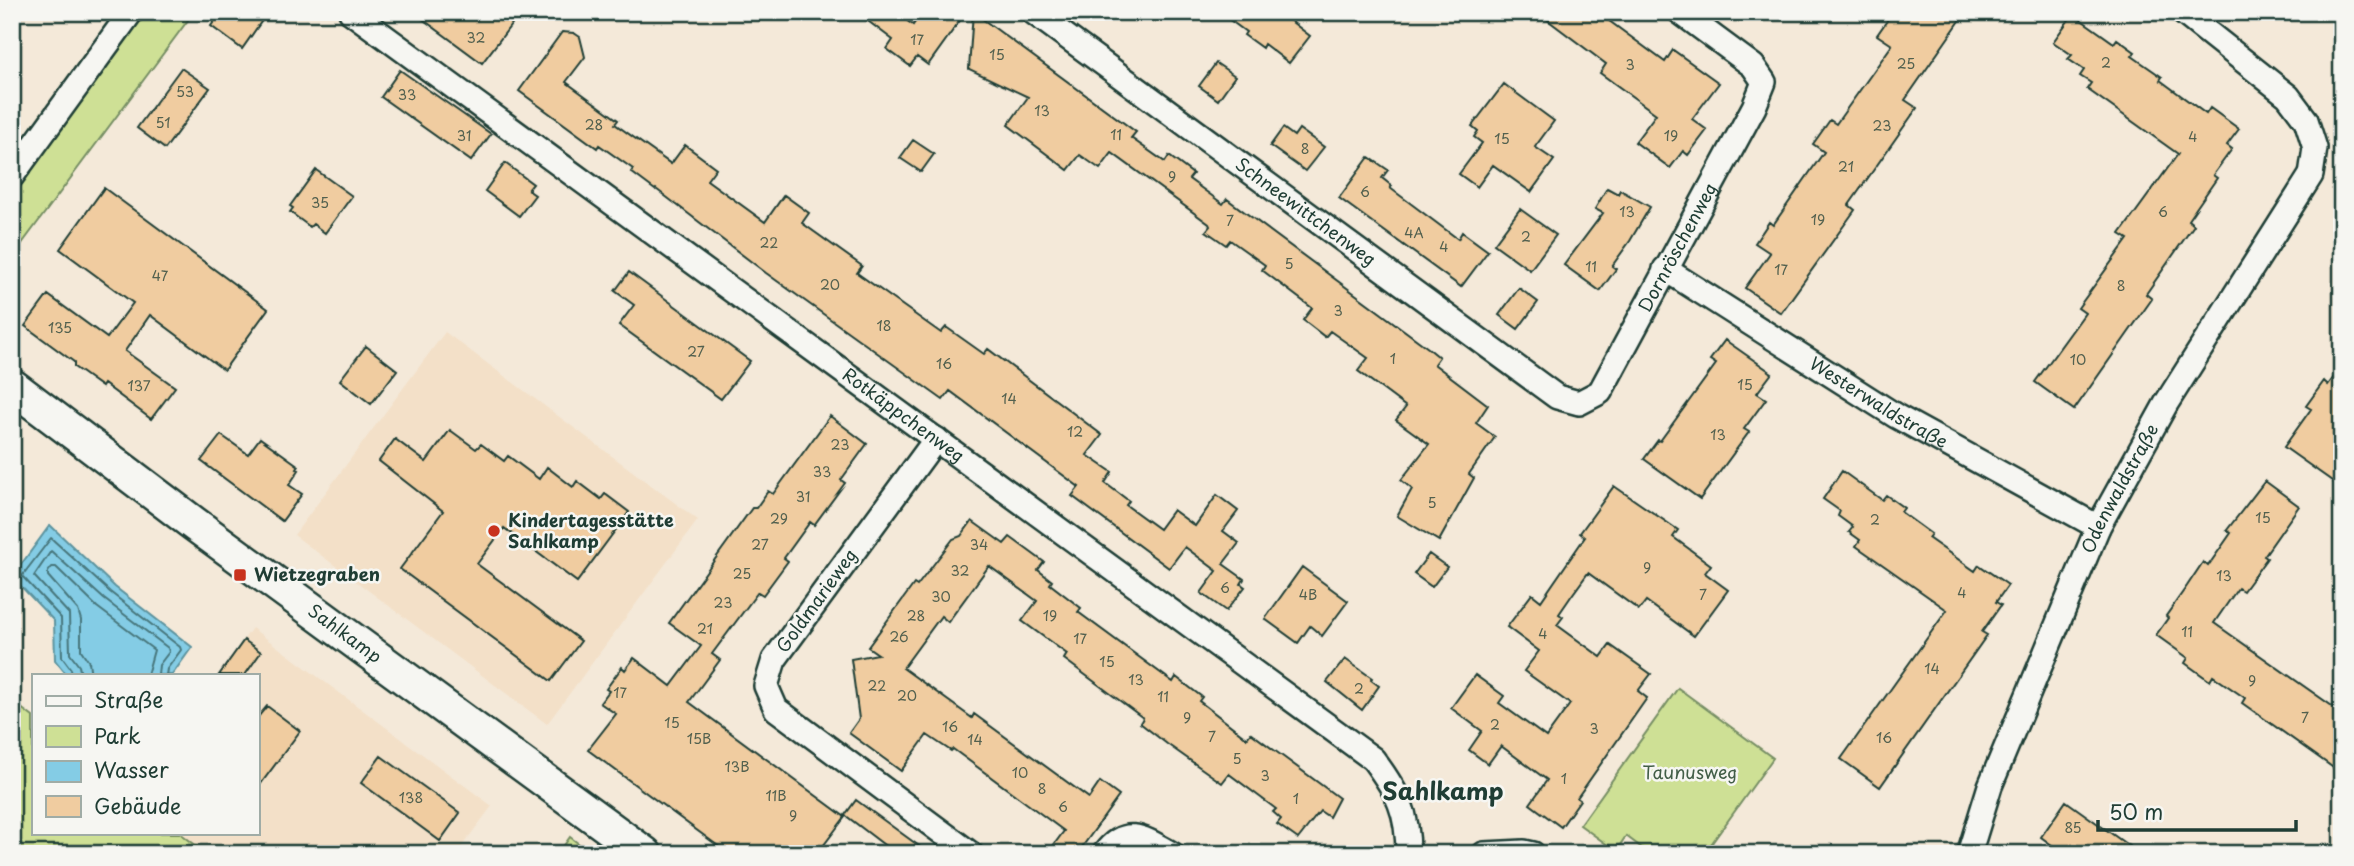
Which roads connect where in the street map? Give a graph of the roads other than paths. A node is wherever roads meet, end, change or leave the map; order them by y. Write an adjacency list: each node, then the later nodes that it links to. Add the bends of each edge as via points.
1 (131, 12): 6 (street)
2 (351, 12): 10 (street, Rotkäppchenweg)
3 (1033, 12): 9 (street, Schneewittchenweg, via 1557,397)
4 (1679, 12): 7 (street, Dornröschenweg, via 1753,66 1764,82)
5 (2182, 12): 11 (street, Odenwaldstraße, via 2288,96 2306,120 2315,148 2311,175 2167,402)
6 (12, 176)
7 (1665, 269): 9 (street, Dornröschenweg, via 1600,392); 11 (street, Westerwaldstraße, via 1896,416)
8 (12, 386): 12 (street, Sahlkamp)
9 (1580, 404)
10 (936, 439): 13 (street, Goldmarieweg, via 774,660 766,686 776,709); 16 (street, Rotkäppchenweg, via 1373,760 1394,788 1408,827)
11 (2098, 527): 19 (street, Odenwaldstraße, via 1990,786)
12 (645, 854)
13 (971, 854)
14 (1104, 854): 15 (street, via 1113,842 1132,836)
15 (1172, 854)
16 (1408, 854)
17 (1484, 854): 18 (street)
18 (1533, 854)
19 (1969, 854)

